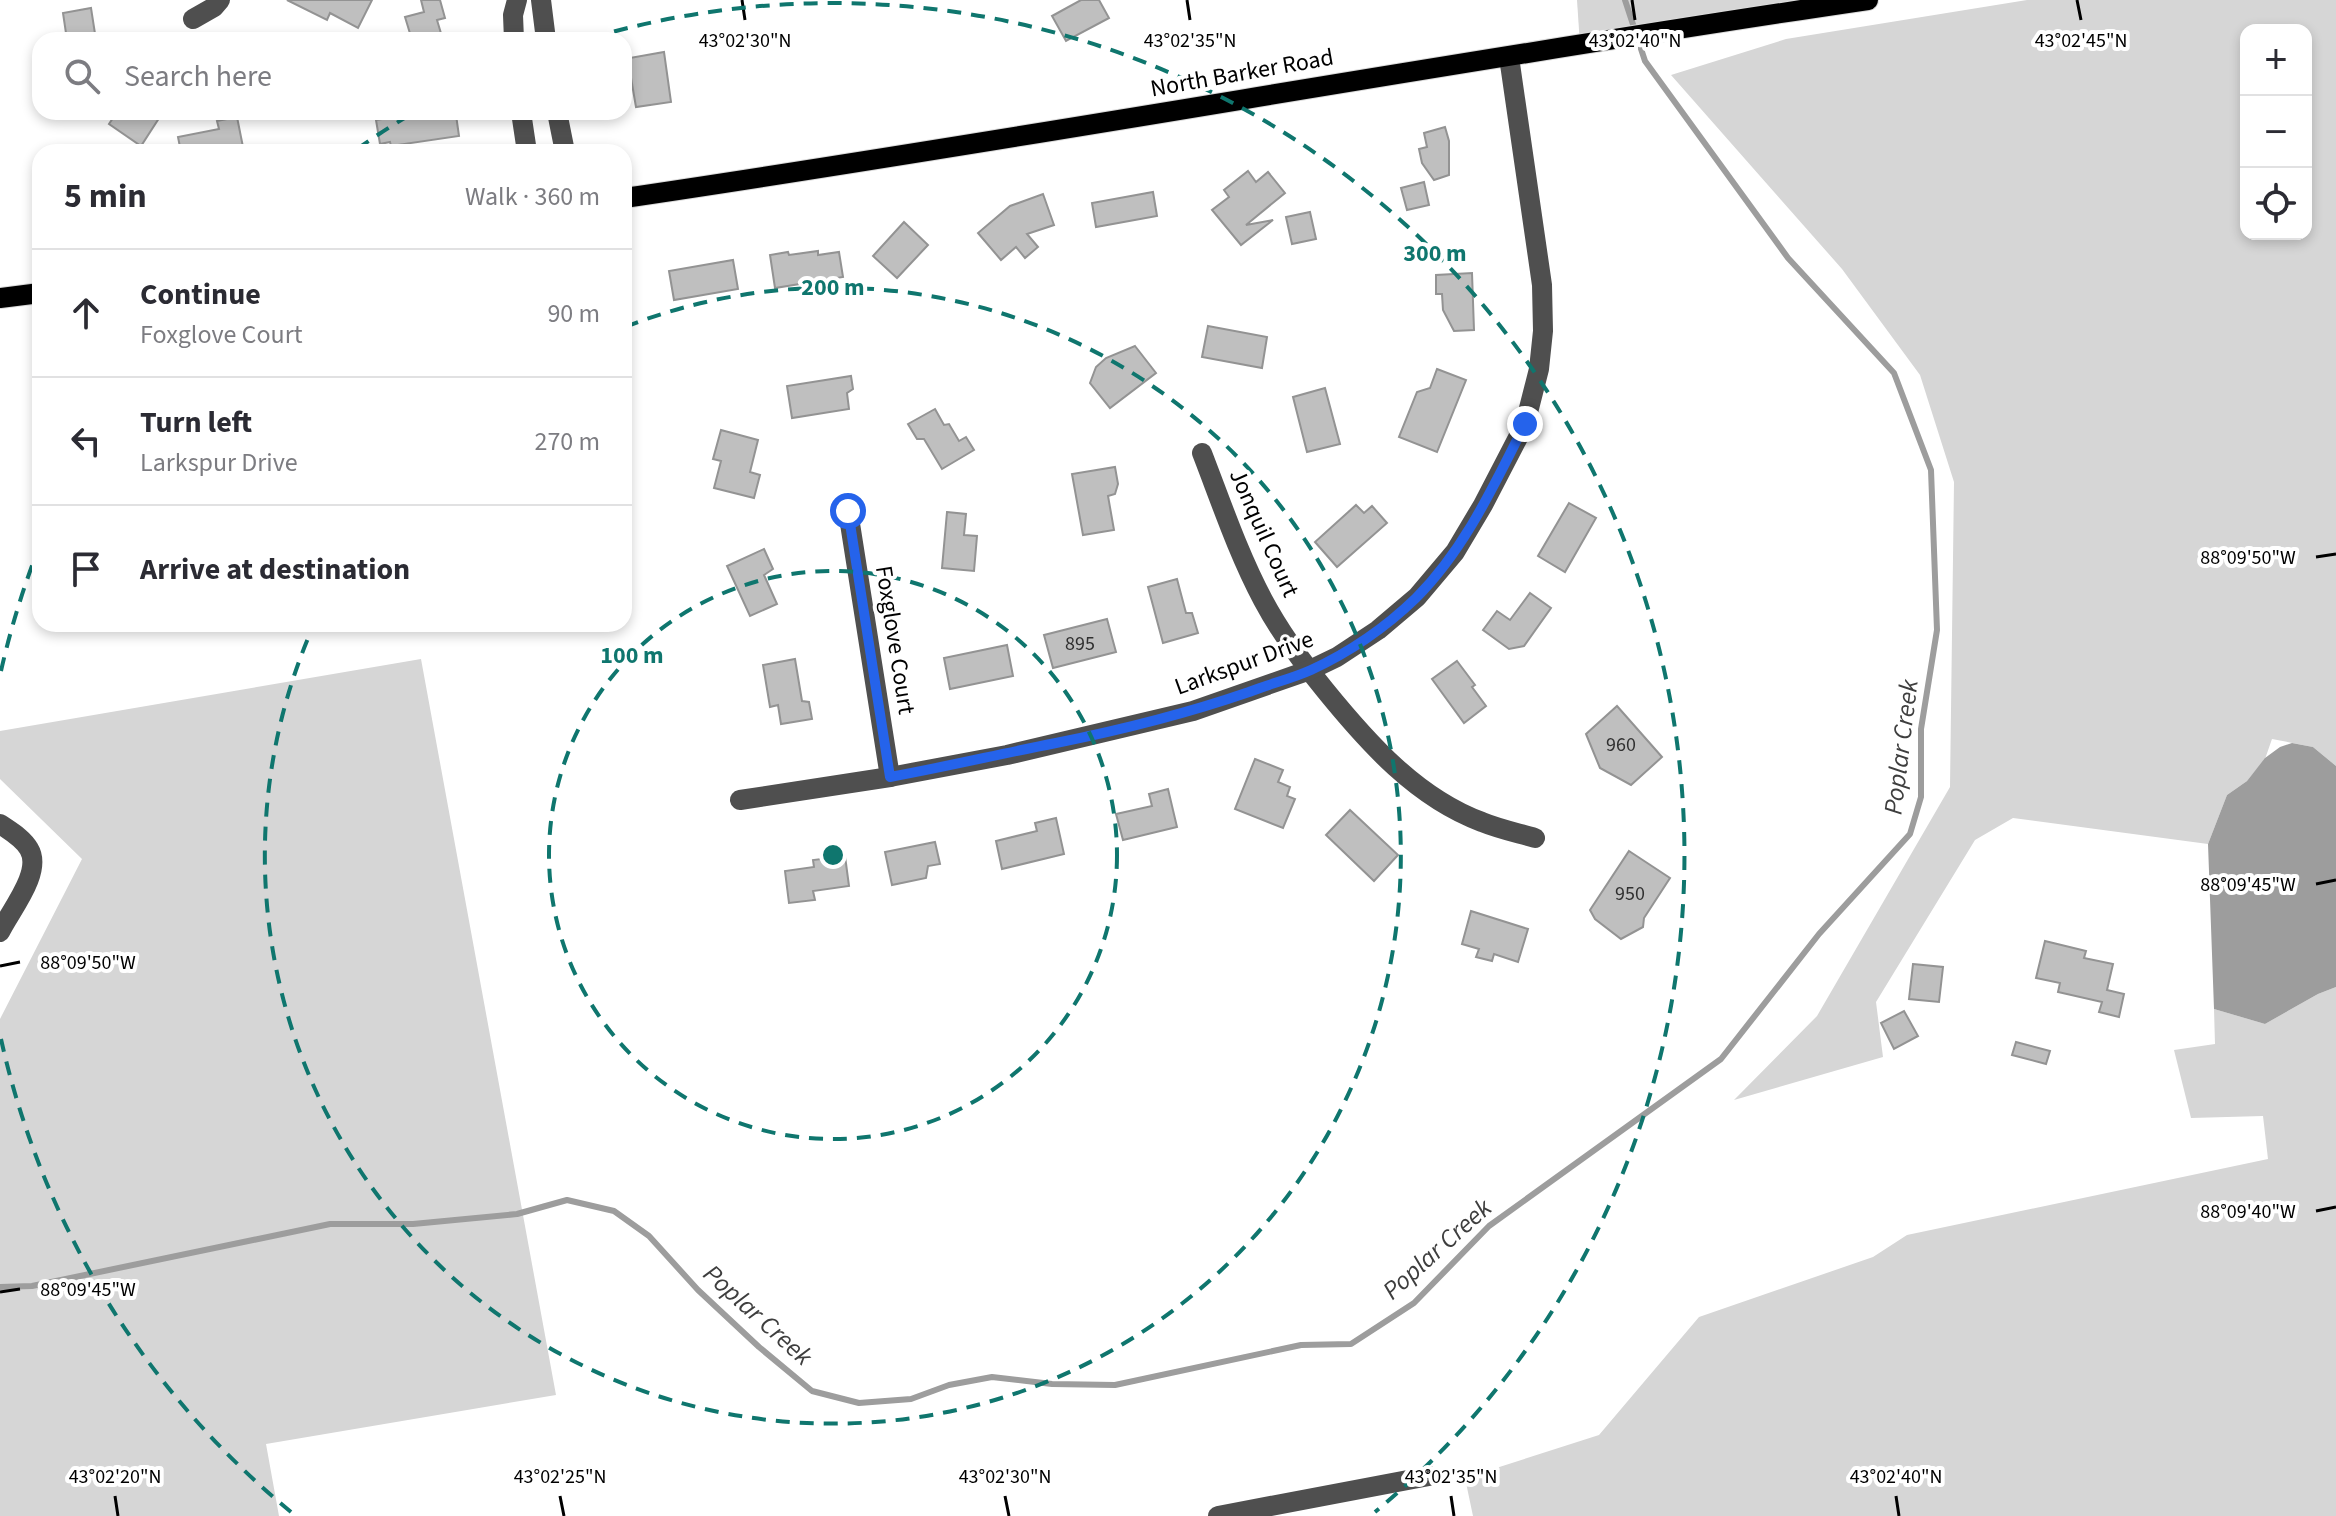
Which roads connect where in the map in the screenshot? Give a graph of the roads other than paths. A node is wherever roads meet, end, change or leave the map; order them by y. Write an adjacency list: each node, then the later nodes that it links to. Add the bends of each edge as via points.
1 (220, 0): 5 (street)
2 (517, 0): 6 (street)
3 (541, 0): 7 (street)
4 (1868, 0): 8 (main road, North Barker Road)
5 (193, 19)
6 (514, 32)
7 (545, 32)
8 (1509, 57): 13 (main road, North Barker Road); 18 (street, Larkspur Drive, via 1542,285 1539,369 1525,424 1455,552 1417,597 1378,630)
9 (522, 120): 11 (street)
10 (559, 120): 12 (street)
11 (526, 144)
12 (563, 144)
13 (632, 197)
14 (32, 294): 15 (main road)
15 (0, 298)
16 (1202, 453): 18 (street, Jonquil Court, via 1263,600)
17 (848, 511): 19 (street, Foxglove Court)
18 (1310, 670): 19 (street, Larkspur Drive, via 1193,711); 22 (street, Jonquil Court, via 1395,767 1481,822)
19 (890, 777): 20 (street, Larkspur Drive)
20 (740, 800)
21 (0, 824): 23 (street, via 22,840 33,864)
22 (1535, 838)
23 (0, 932)
24 (1429, 1476): 25 (street)
25 (1298, 1509): 26 (street)
26 (1218, 1516)

